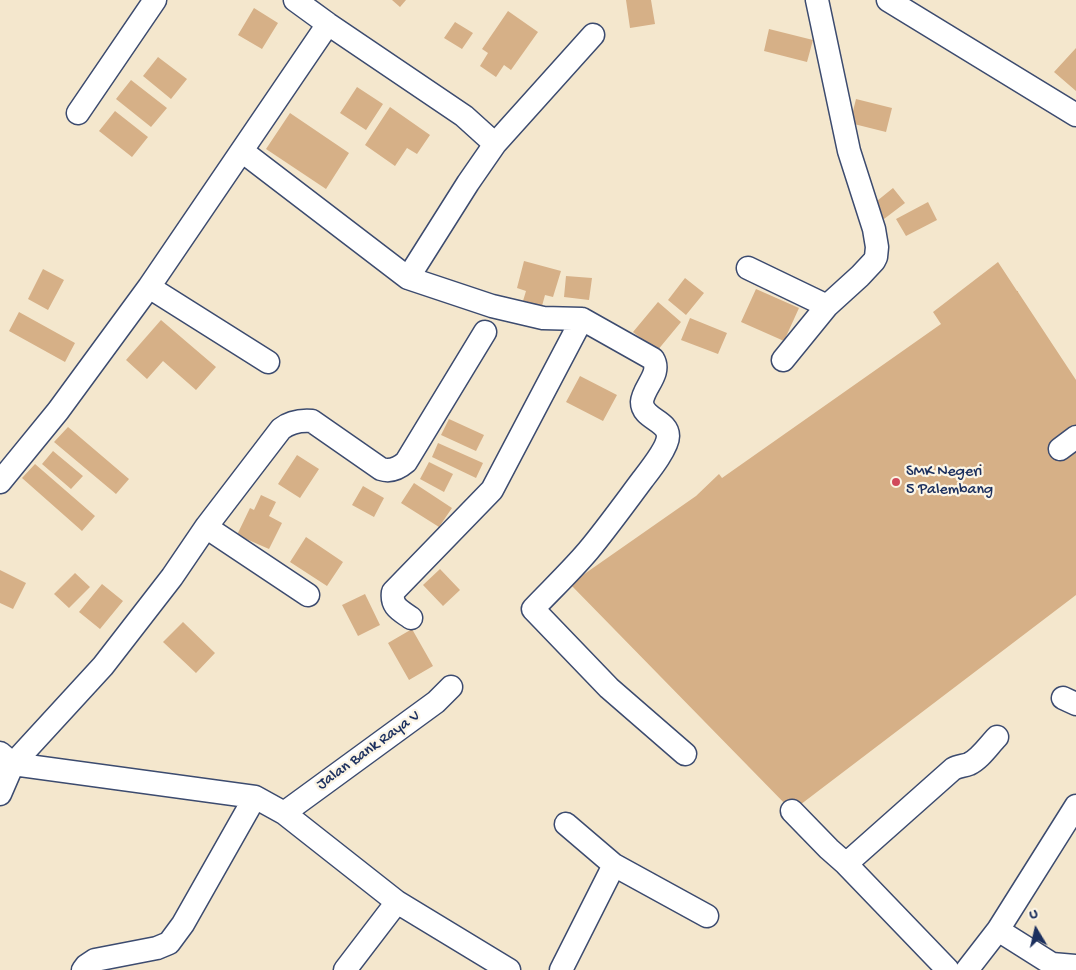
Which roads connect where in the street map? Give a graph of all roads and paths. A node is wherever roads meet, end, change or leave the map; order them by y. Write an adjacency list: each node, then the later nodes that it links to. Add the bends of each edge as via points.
1 (155, 0): 7 (street)
2 (295, 0): 5 (street)
3 (817, 0): 14 (street, via 849,151 877,247 874,261)
4 (888, 0): 8 (street)
5 (328, 24): 9 (street, via 464,116); 10 (street)
6 (593, 35): 9 (street)
7 (78, 113)
8 (1076, 115)
9 (495, 144): 12 (street)
10 (242, 151): 12 (street); 13 (street)
11 (748, 268): 14 (street)
12 (408, 278): 15 (street, via 492,306 543,318)
13 (150, 287): 18 (street); 19 (street, via 58,412)
14 (827, 306): 17 (street)
15 (582, 319): 22 (street, via 492,490 393,592 392,601 396,608); 25 (street, via 653,359 655,370 643,398 643,406 666,428 668,439 622,508 587,552 533,609 609,688)
16 (486, 332): 20 (street, via 401,467 381,469 312,421 286,425)
17 (783, 360)
18 (268, 362)
19 (0, 482)
20 (206, 527): 21 (street); 26 (street, via 102,666)
21 (308, 595)
22 (411, 618)
23 (451, 687): 31 (street, Jalan Bank Raya V, via 436,702)
24 (997, 737): 33 (street, via 976,759 953,769)
25 (685, 754)
26 (7, 759): 27 (street); 28 (street)
27 (0, 794)
28 (255, 798): 31 (street); 39 (street, via 169,943 95,960)
29 (1076, 806): 37 (street)
30 (792, 811): 33 (street)
31 (284, 813): 35 (street)
32 (566, 824): 34 (street)
33 (846, 864): 43 (street)
34 (614, 865): 36 (street); 42 (street)
35 (397, 902): 40 (street); 41 (street)
36 (707, 916)
37 (998, 930): 38 (street, via 1052,964); 44 (street)
38 (1076, 966)
39 (83, 970)
40 (345, 970)
41 (508, 970)
42 (561, 970)
43 (948, 970)
44 (966, 970)

